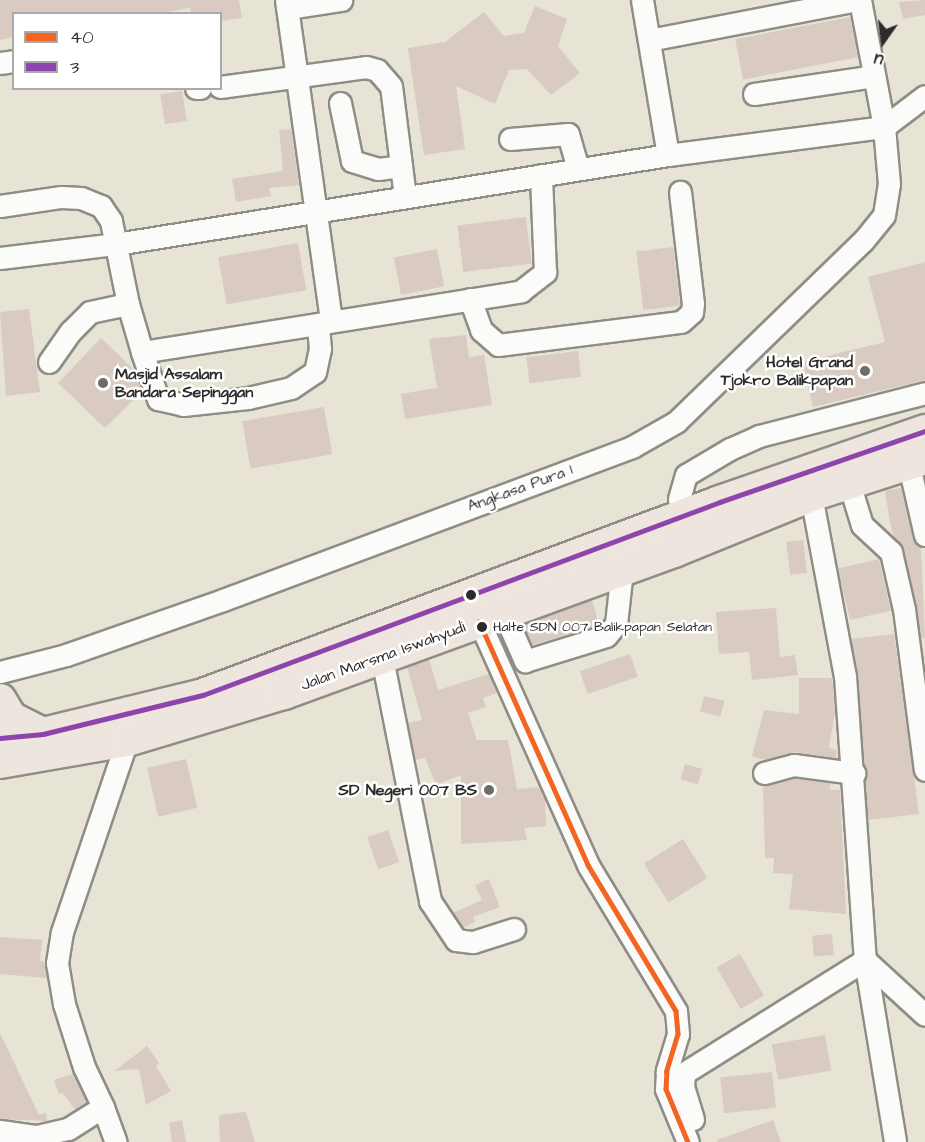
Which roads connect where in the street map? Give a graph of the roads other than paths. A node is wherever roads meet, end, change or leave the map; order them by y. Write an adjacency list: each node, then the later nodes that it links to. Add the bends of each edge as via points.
1 (341, 0): 4 (street)
2 (642, 0): 5 (street)
3 (858, 0): 5 (street); 6 (street, Angkasa Pura 1)
4 (287, 4): 7 (street)
5 (649, 40): 14 (street)
6 (873, 76): 9 (street); 12 (street, Angkasa Pura 1)
7 (298, 78): 8 (street); 15 (street, via 366,68 387,78); 21 (street)
8 (222, 87)
9 (754, 94)
10 (925, 96): 12 (street)
11 (340, 103): 15 (street, via 352,161 378,169)
12 (884, 127): 14 (street); 39 (street, Angkasa Pura 1, via 888,203 876,227 700,400 657,435 223,600)
13 (510, 139): 16 (street, via 568,134)
14 (668, 155): 16 (street)
15 (401, 166): 19 (street)
16 (578, 169): 17 (street)
17 (541, 175): 19 (street); 24 (street, via 545,272 521,291)
18 (680, 192): 24 (street, via 693,304 692,312 681,322 498,345 481,330)
19 (405, 197): 21 (street)
20 (0, 206): 22 (street, via 61,197 91,200 108,214)
21 (315, 212): 22 (street); 26 (street)
22 (116, 244): 23 (street); 25 (street)
23 (0, 258)
24 (470, 299): 26 (street)
25 (128, 304): 27 (street); 28 (street, via 90,312)
26 (325, 322): 27 (street); 27 (street, via 315,372 291,388 248,398 183,405 158,399)
27 (142, 352)
28 (49, 362)
29 (925, 393): 34 (street, via 759,436 730,449 686,476 679,500)
30 (925, 431): 34 (highway, Jalan Marsma Iswahyudi)
31 (916, 459): 32 (highway, Jalan Marsma Iswahyudi); 35 (street)
32 (849, 483): 33 (highway, Jalan Marsma Iswahyudi); 45 (street, via 862,525 891,552 904,609)
33 (811, 495): 36 (highway, Jalan Marsma Iswahyudi); 47 (street, via 843,663)
34 (682, 517): 41 (highway, Jalan Marsma Iswahyudi, via 203,695)
35 (925, 535)
36 (622, 570): 37 (highway, Jalan Marsma Iswahyudi); 37 (street, via 616,624 606,636 525,660)
37 (491, 616): 38 (highway, Jalan Marsma Iswahyudi); 54 (street, via 588,865 676,1011 678,1034 666,1089)
38 (382, 658): 43 (highway, Jalan Marsma Iswahyudi, via 284,693); 48 (street, via 430,901 456,940 473,942)
39 (4, 673)
40 (0, 700): 41 (highway, via 11,718)
41 (43, 734): 42 (highway, Jalan Marsma Iswahyudi)
42 (0, 738)
43 (127, 740): 44 (highway, Jalan Marsma Iswahyudi); 51 (street, via 62,932 57,963 64,1004 84,1067)
44 (0, 762)
45 (925, 770)
46 (764, 773): 47 (street, via 794,765)
47 (854, 773): 49 (street)
48 (514, 929)
49 (865, 960): 50 (street); 55 (street, via 684,1073 685,1098); 56 (street)
50 (925, 1015)
51 (103, 1107): 52 (street, via 68,1129 37,1136); 53 (street)
52 (0, 1131)
53 (116, 1142)
54 (688, 1142)
55 (702, 1142)
56 (895, 1142)

